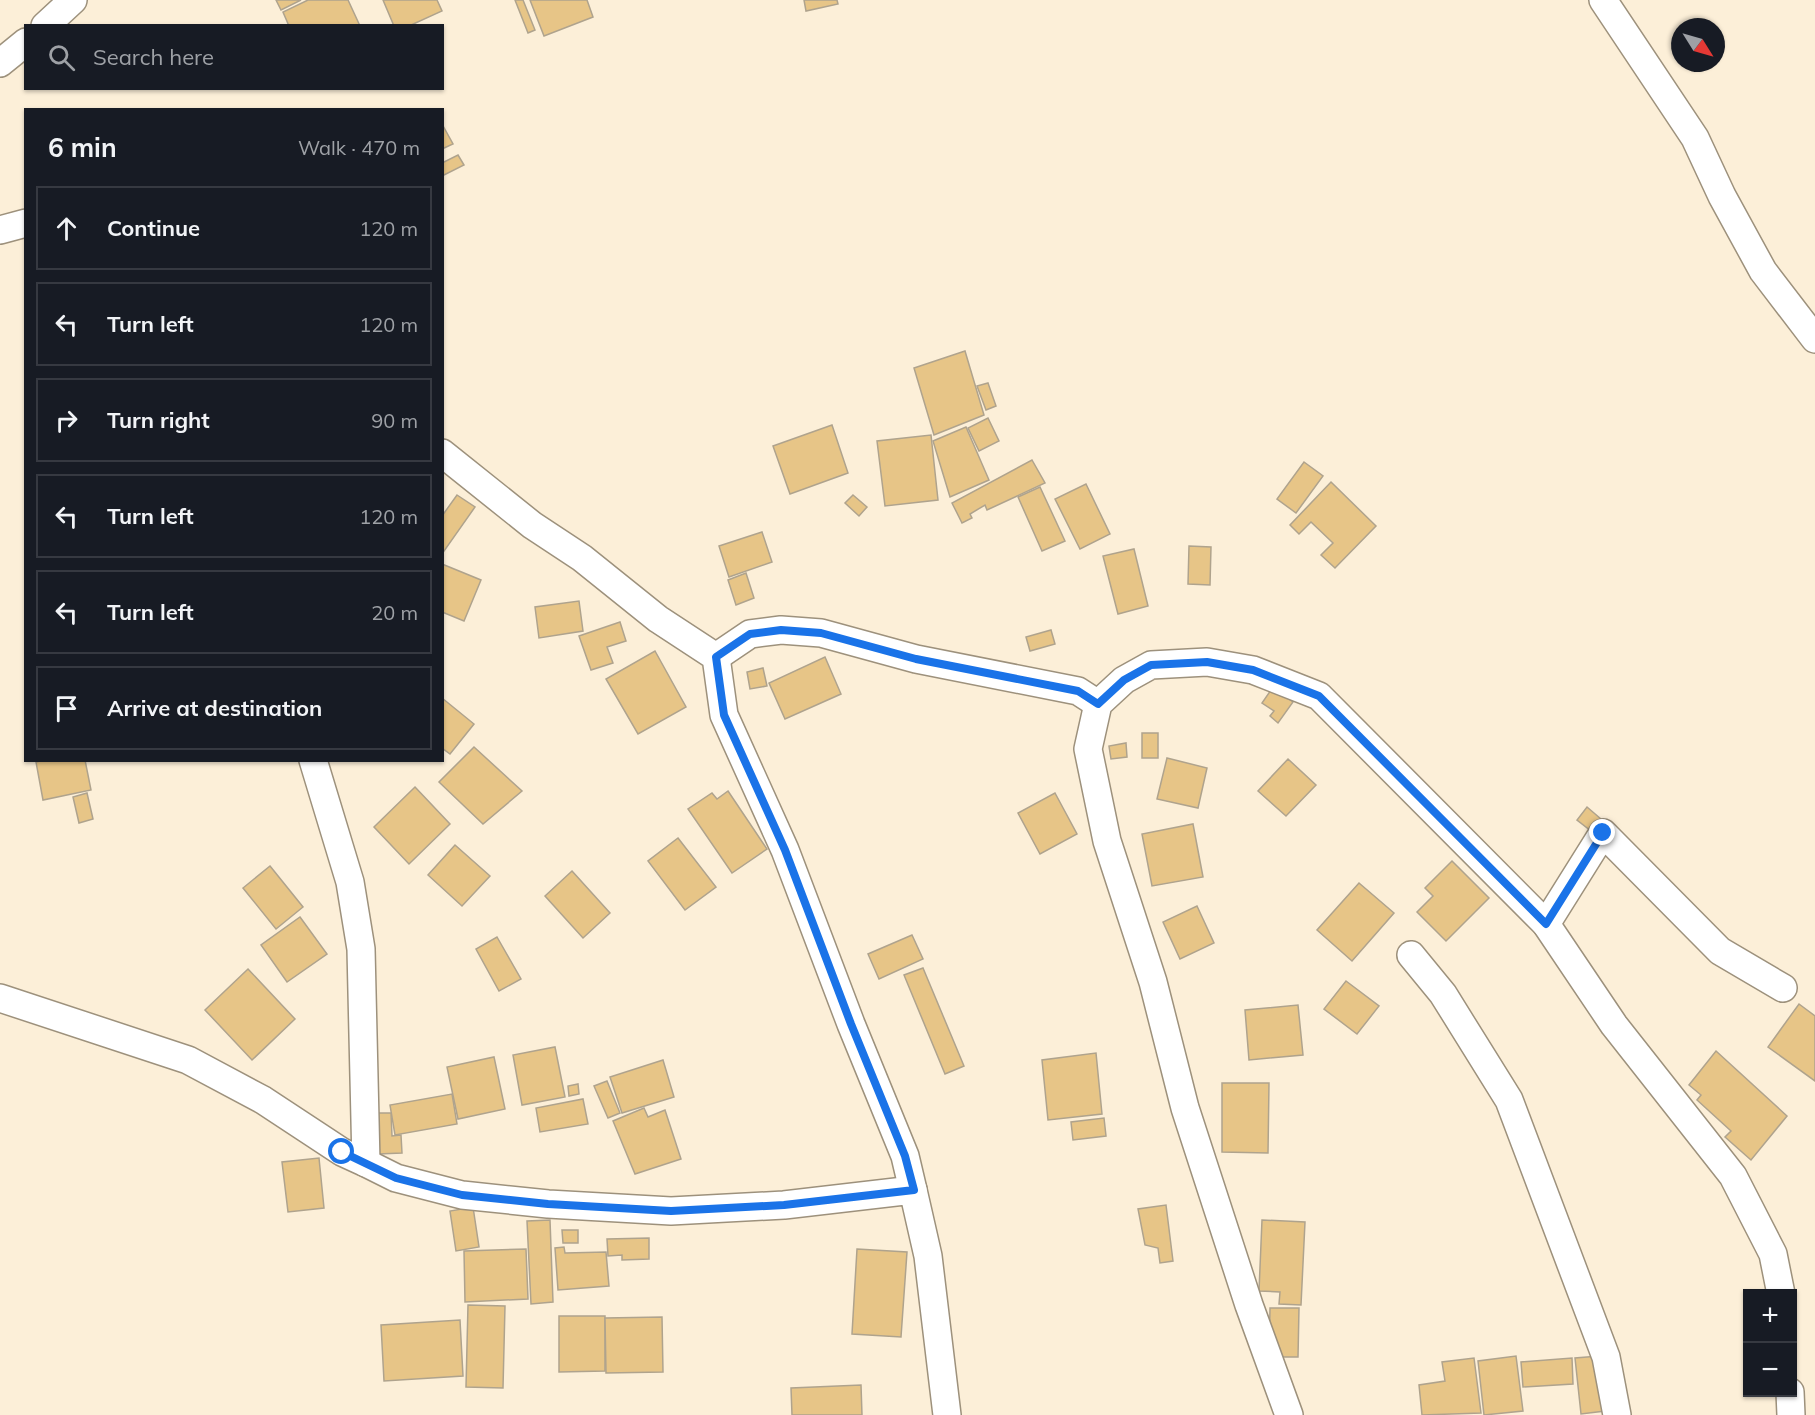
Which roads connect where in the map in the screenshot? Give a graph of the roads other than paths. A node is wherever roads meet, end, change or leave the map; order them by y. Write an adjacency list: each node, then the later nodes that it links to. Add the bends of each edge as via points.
1 (73, 0): 3 (street)
2 (1603, 0): 8 (street, via 1695,138 1763,271)
3 (47, 24)
4 (24, 44): 5 (street)
5 (0, 63)
6 (24, 224): 7 (street)
7 (0, 230)
8 (1815, 339)
9 (444, 455): 10 (street, via 658,619)
10 (716, 657): 11 (street, via 750,634 781,630 821,633 916,659 1078,691); 18 (street, via 724,715 785,850 905,1156)
11 (1098, 704): 13 (street, via 1124,680 1151,665 1207,662 1253,670 1319,696); 22 (street, via 1088,749 1107,841 1153,982 1185,1108)
12 (314, 762): 17 (street, via 350,882 361,949)
13 (1546, 924): 15 (street, via 1603,833 1719,951); 19 (street, via 1614,1025 1733,1176 1773,1254)
14 (1411, 955): 23 (street, via 1443,994 1509,1100 1606,1357)
15 (1783, 988)
16 (0, 998): 17 (street, via 188,1060)
17 (366, 1163): 18 (street, via 396,1178 462,1195 671,1211 784,1205)
18 (914, 1190): 21 (street, via 928,1256)
19 (1780, 1289)
20 (1790, 1397): 24 (street)
21 (946, 1415)
22 (1288, 1415)
23 (1617, 1415)
24 (1791, 1415)

